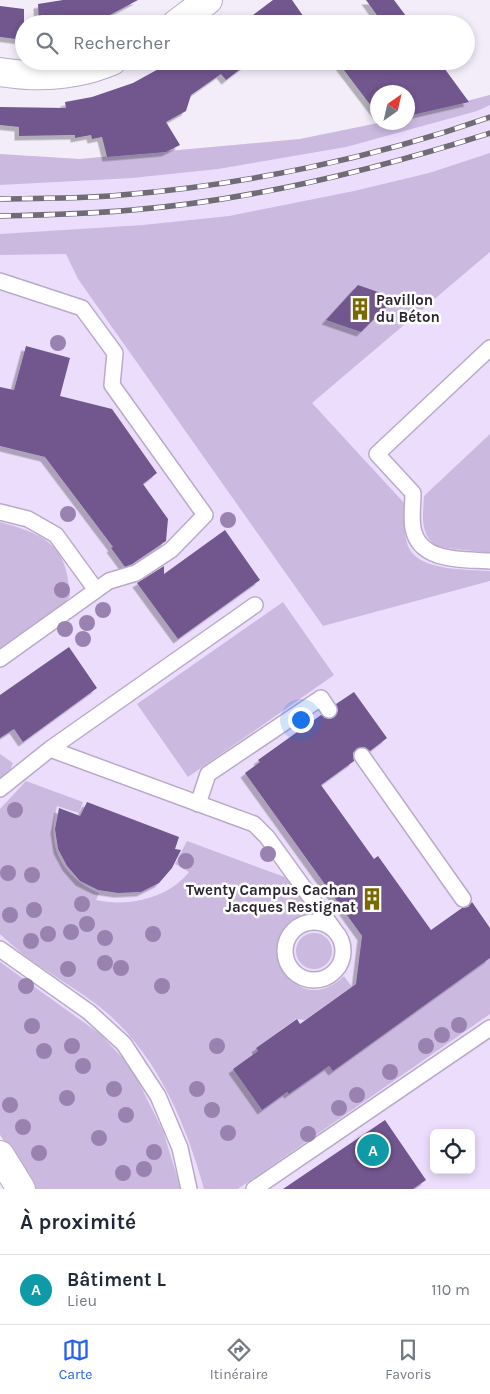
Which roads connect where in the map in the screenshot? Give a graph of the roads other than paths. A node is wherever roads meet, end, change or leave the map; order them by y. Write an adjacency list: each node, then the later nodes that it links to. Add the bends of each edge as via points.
1 (208, 0): 2 (street)
2 (188, 15)
3 (91, 70): 4 (street, via 28,76)
4 (0, 72)
5 (0, 281): 9 (lane, via 82,308 115,353 112,385 205,515 171,550 136,573 109,581)
6 (490, 348): 8 (lane, via 377,454 413,493 413,529 422,546 438,556)
7 (0, 512): 9 (lane, via 28,519 56,535)
8 (490, 561)
9 (96, 590): 11 (lane)
10 (255, 605): 13 (lane)
11 (0, 659)
12 (329, 710): 16 (lane, via 321,698 208,774)
13 (50, 749): 15 (lane); 16 (lane)
14 (362, 756): 17 (lane)
15 (0, 789)
16 (198, 804): 18 (lane, via 261,829)
17 (463, 898)
18 (335, 931)
19 (0, 949): 23 (lane, via 89,1012 124,1044 158,1096 180,1148)
20 (490, 1028): 24 (lane)
21 (0, 1155): 22 (street)
22 (21, 1189)
23 (189, 1189)
24 (254, 1189)

